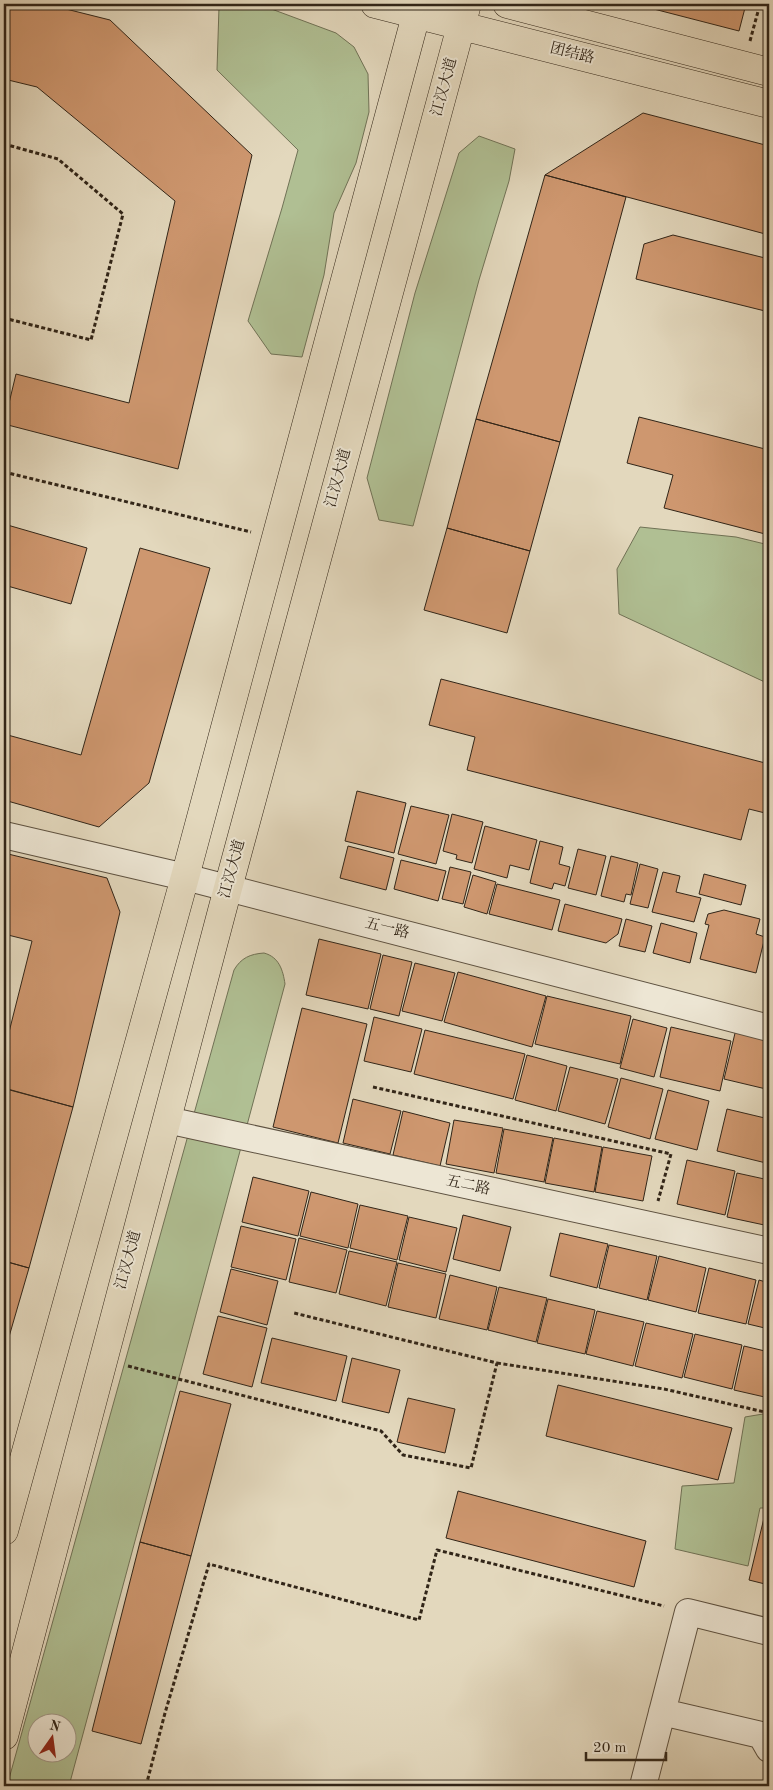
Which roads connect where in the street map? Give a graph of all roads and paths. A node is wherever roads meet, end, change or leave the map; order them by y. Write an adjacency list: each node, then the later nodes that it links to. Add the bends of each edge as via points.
1 (375, 4): 4 (main road, 团结路)
2 (507, 4): 6 (main road)
3 (760, 4): 6 (path)
4 (418, 9): 5 (main road, 团结路); 11 (main road)
5 (464, 15): 7 (main road, 团结路); 14 (main road, 江汉大道)
6 (757, 69)
7 (769, 104)
8 (4, 144): 9 (path, via 58,159 123,214 91,340)
9 (4, 318)
10 (4, 472): 11 (path)
11 (275, 538): 13 (main road)
12 (4, 835): 13 (street, 五一路)
13 (185, 877): 14 (street, 五一路); 24 (main road)
14 (228, 888): 15 (street, 五一路); 17 (main road, 江汉大道)
15 (769, 1028)
16 (373, 1087): 18 (path, via 671,1154)
17 (166, 1120): 18 (street, 五二路); 21 (main road, 江汉大道)
18 (652, 1226): 19 (street, 五二路)
19 (769, 1251)
20 (294, 1313): 22 (path)
21 (103, 1360): 22 (path, via 381,1431 404,1455 471,1468); 28 (main road, 江汉大道)
22 (497, 1364): 23 (path, via 664,1389)
23 (769, 1413)
24 (4, 1531)
25 (688, 1612): 26 (street); 27 (street); 30 (path, via 437,1550 419,1620 209,1564)
26 (769, 1632)
27 (662, 1712): 29 (street, via 761,1735); 31 (street)
28 (4, 1736)
29 (769, 1749)
30 (146, 1786)
31 (644, 1786)

